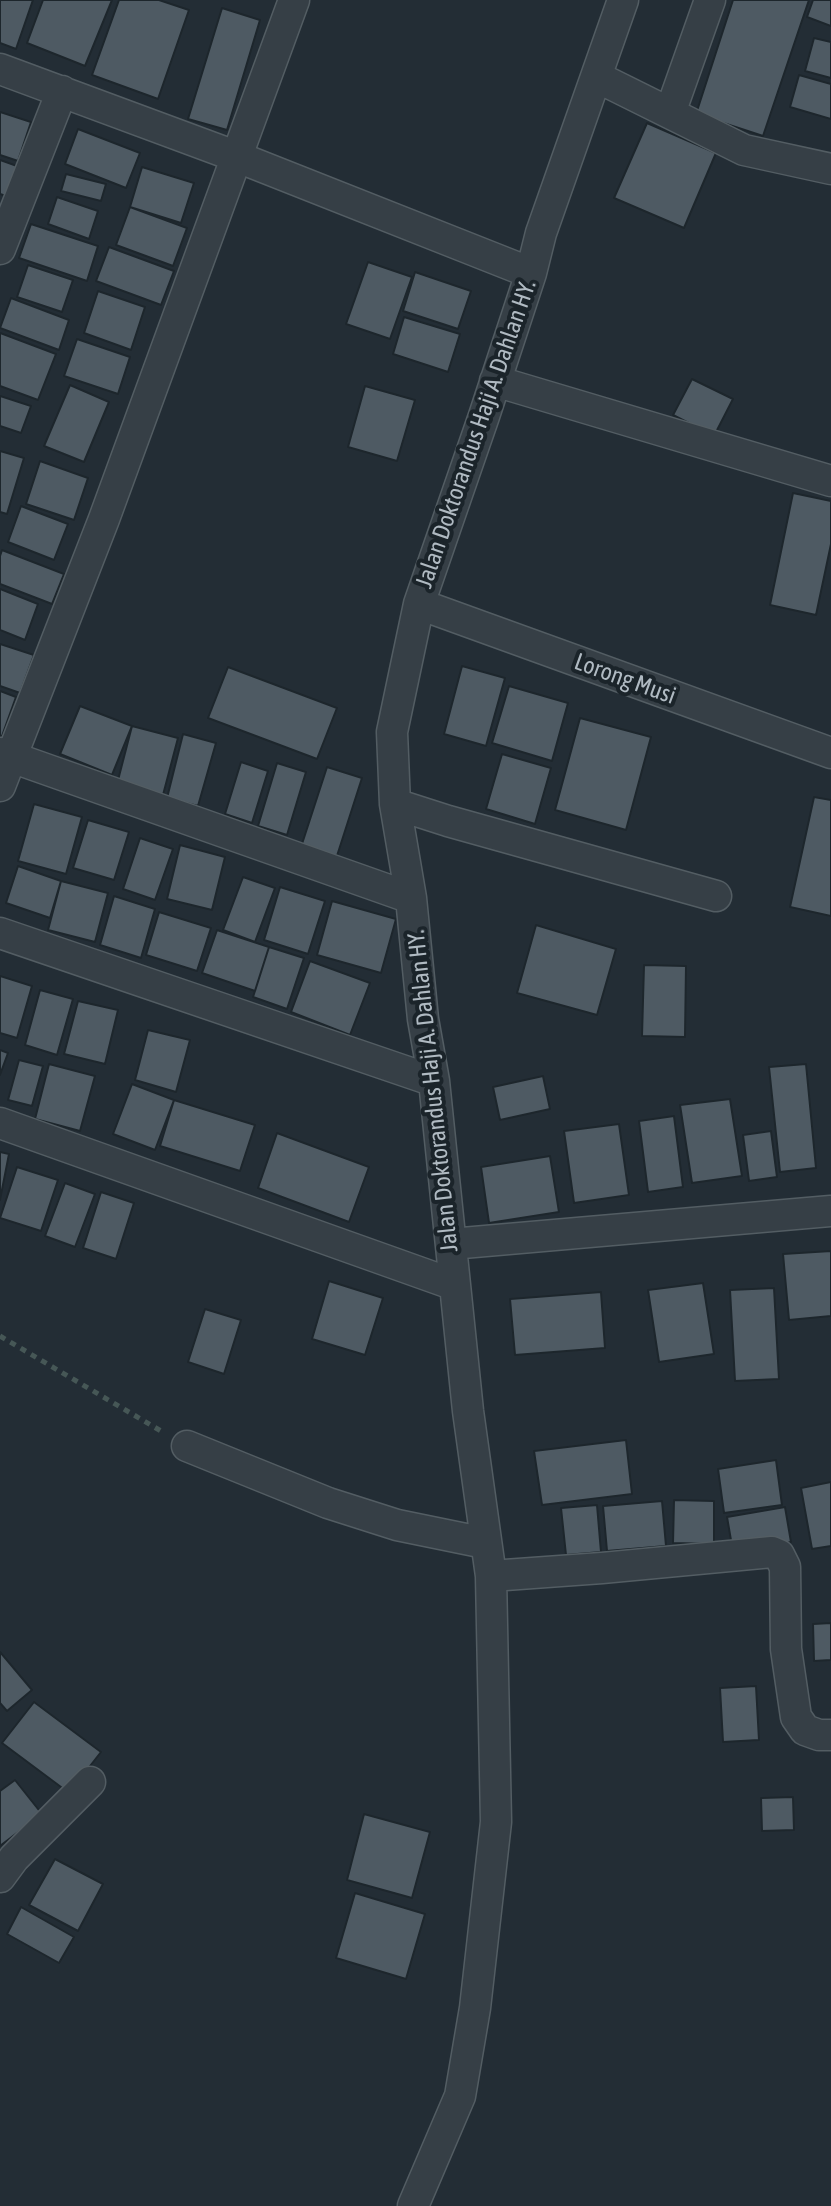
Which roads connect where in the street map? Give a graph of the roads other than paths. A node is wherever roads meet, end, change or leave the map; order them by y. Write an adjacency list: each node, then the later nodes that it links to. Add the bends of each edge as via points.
1 (294, 0): 8 (street)
2 (623, 0): 5 (street, Jalan Doktorandus Haji A. Dahlan HY.)
3 (710, 0): 7 (street)
4 (0, 69): 6 (street)
5 (597, 77): 7 (street); 11 (street, Jalan Doktorandus Haji A. Dahlan HY.)
6 (62, 91): 8 (street); 10 (street)
7 (670, 113): 9 (street, via 744,150)
8 (235, 156): 11 (street); 16 (street, via 104,519)
9 (831, 169)
10 (0, 249)
11 (531, 273): 12 (street, Jalan Doktorandus Haji A. Dahlan HY.)
12 (495, 381): 13 (street); 14 (street, Jalan Doktorandus Haji A. Dahlan HY.)
13 (831, 481)
14 (419, 604): 15 (street, Lorong Musi); 18 (street, Jalan Doktorandus Haji A. Dahlan HY., via 392,732)
15 (831, 753)
16 (5, 755): 17 (street); 20 (street)
17 (0, 786)
18 (395, 804): 19 (street); 20 (street, Jalan Doktorandus Haji A. Dahlan HY.)
19 (716, 896)
20 (411, 898): 22 (street, Jalan Doktorandus Haji A. Dahlan HY.)
21 (0, 933): 22 (street)
22 (434, 1081): 25 (street, Jalan Doktorandus Haji A. Dahlan HY.)
23 (0, 1123): 26 (street)
24 (831, 1211): 25 (street)
25 (451, 1244): 26 (street, Jalan Doktorandus Haji A. Dahlan HY.)
26 (455, 1285): 28 (street, Jalan Doktorandus Haji A. Dahlan HY.)
27 (187, 1446): 28 (street, via 328,1503 397,1525)
28 (485, 1543): 29 (street, Jalan Doktorandus Haji A. Dahlan HY.)
29 (491, 1576): 30 (street, via 779,1555 785,1567 786,1649 796,1717 805,1730); 33 (street, Jalan Doktorandus Haji A. Dahlan HY., via 496,1822 475,2008 460,2096)
30 (831, 1735)
31 (90, 1782): 32 (street)
32 (0, 1877)
33 (413, 2206)

